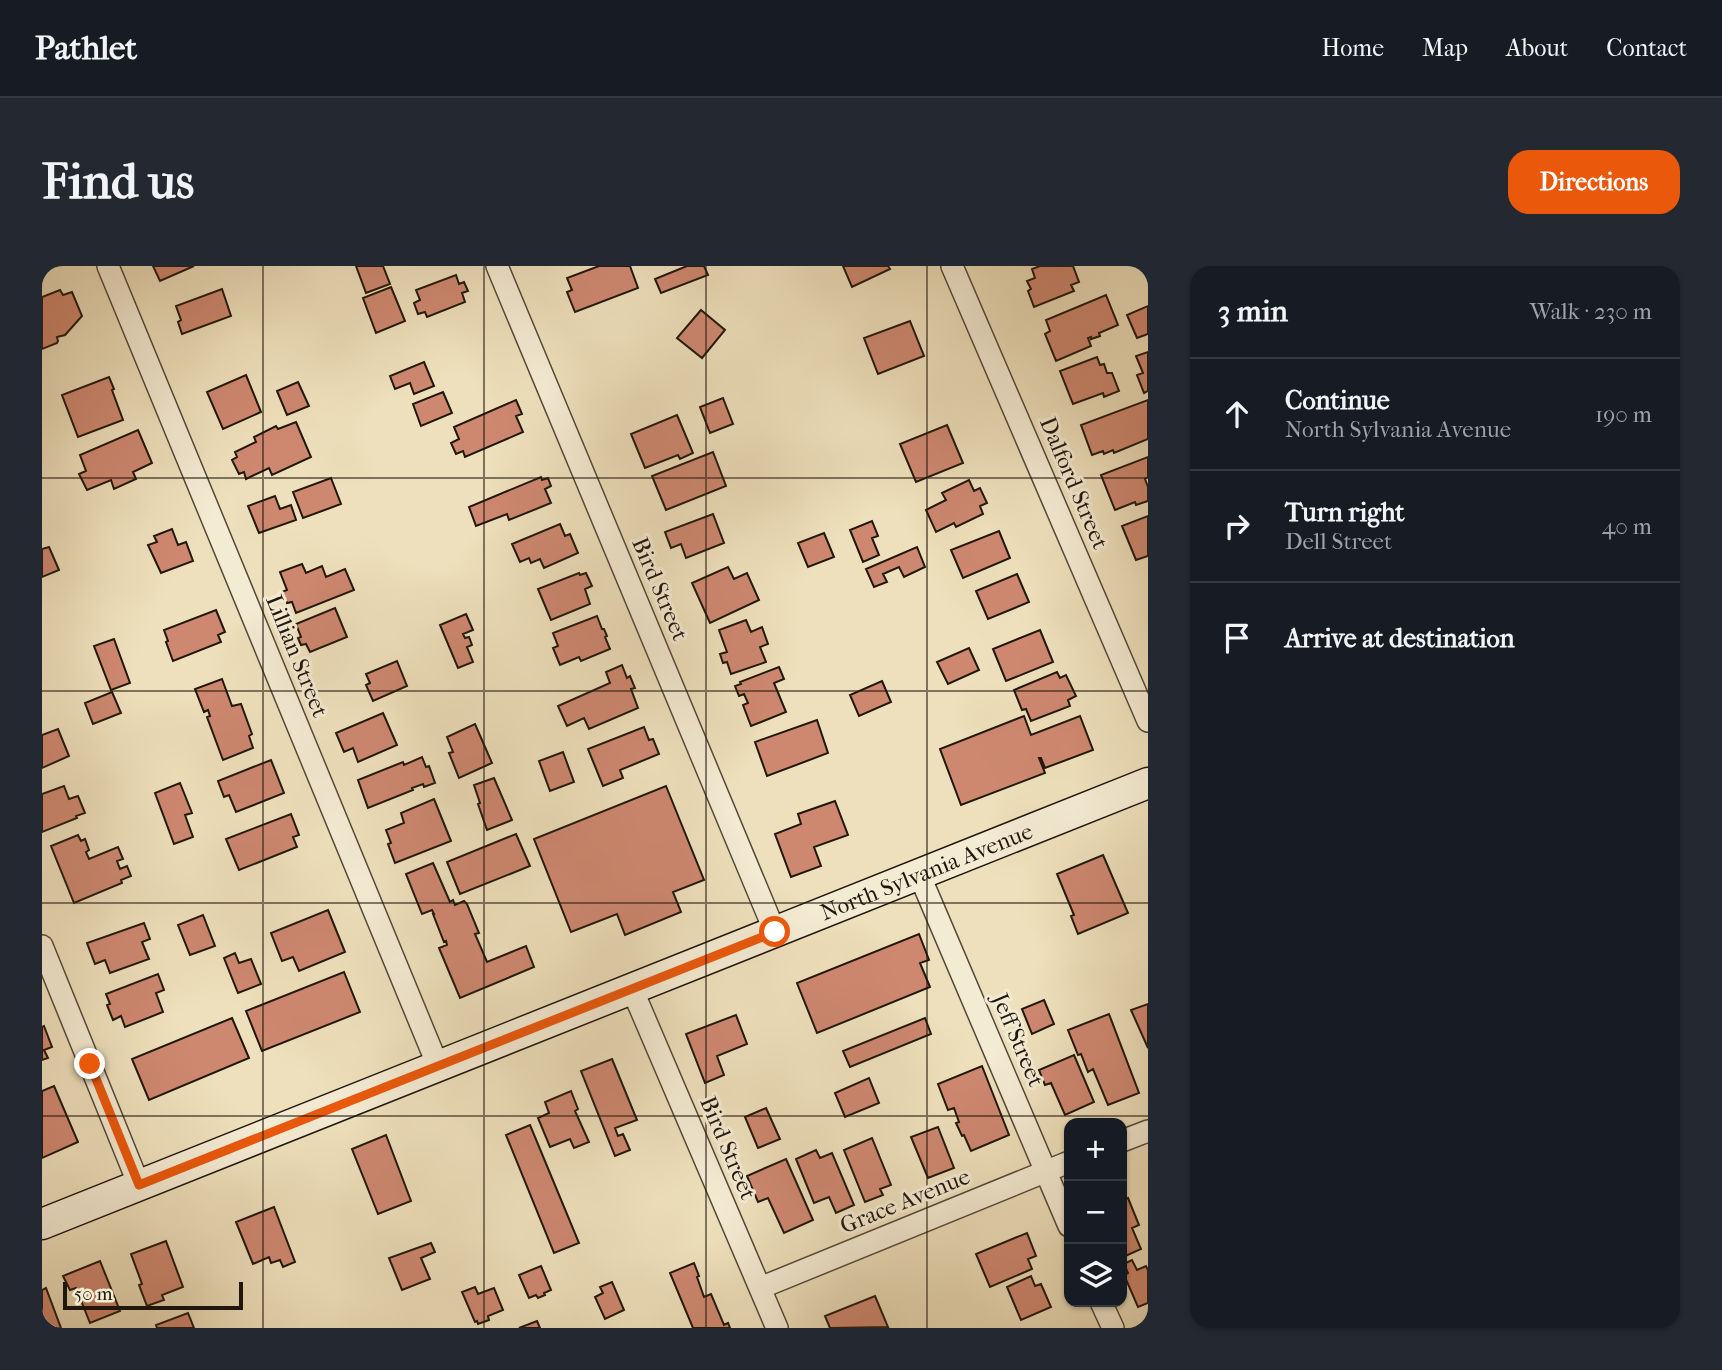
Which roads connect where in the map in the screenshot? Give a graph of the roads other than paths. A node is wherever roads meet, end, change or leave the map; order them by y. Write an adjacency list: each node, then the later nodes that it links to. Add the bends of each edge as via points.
1 (108, 266): 10 (street, Lillian Street)
2 (497, 266): 7 (street, Bird Street)
3 (952, 266): 4 (street, Dalford Street)
4 (1148, 720)
5 (1148, 783): 6 (main road, North Sylvania Avenue)
6 (919, 874): 7 (main road, North Sylvania Avenue); 14 (street, Jeff Street)
7 (775, 932): 9 (main road, North Sylvania Avenue)
8 (42, 946): 15 (street)
9 (632, 989): 10 (main road, North Sylvania Avenue); 18 (street, Bird Street)
10 (438, 1066): 15 (main road, North Sylvania Avenue)
11 (1148, 1130): 12 (street)
12 (1127, 1139)
13 (1064, 1165): 14 (street, Grace Avenue)
14 (1046, 1172): 16 (street, Jeff Street); 18 (street, Grace Avenue)
15 (139, 1185): 17 (main road, North Sylvania Avenue)
16 (1064, 1214)
17 (42, 1224)
18 (760, 1288): 20 (street, Bird Street)
19 (1103, 1307): 21 (street)
20 (777, 1328)
21 (1113, 1328)

